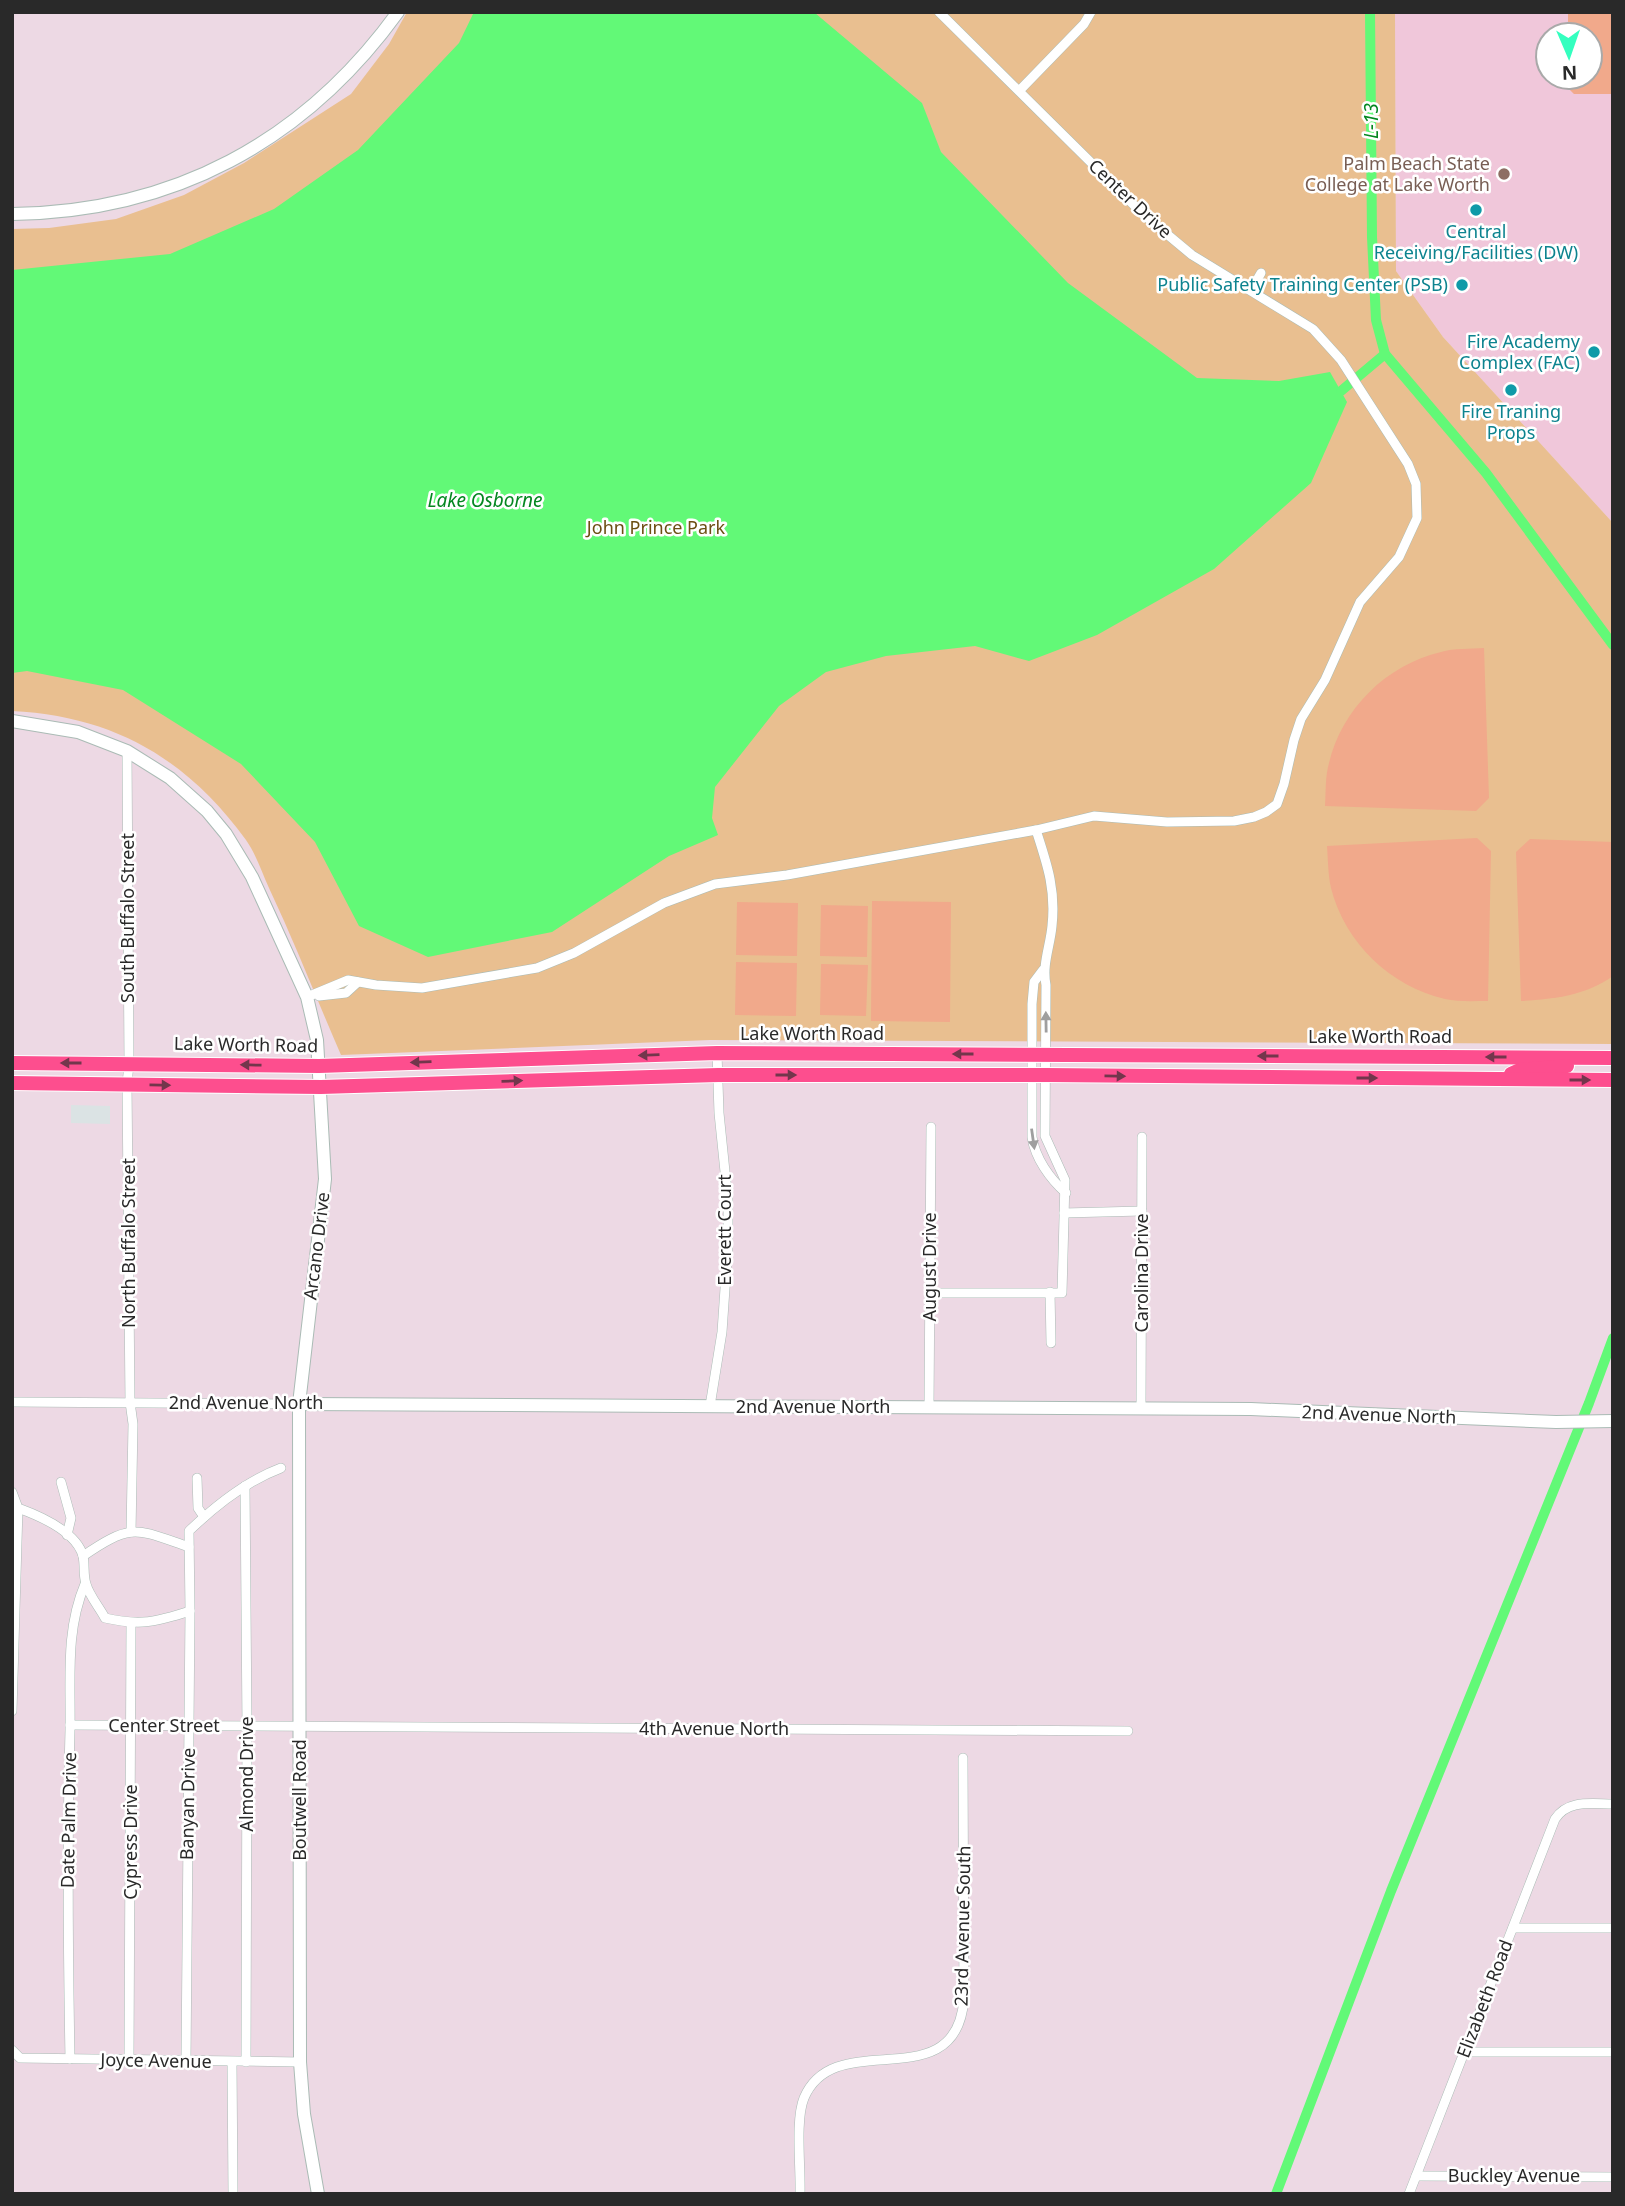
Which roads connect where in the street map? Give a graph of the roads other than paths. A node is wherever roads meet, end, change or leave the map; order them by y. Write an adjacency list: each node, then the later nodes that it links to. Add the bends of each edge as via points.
1 (398, 12): 5 (street, via 329,93 280,132 232,161 178,185 109,205)
2 (939, 12): 4 (street, Center Drive)
3 (1091, 12): 4 (street)
4 (1020, 90): 7 (street, Center Drive, via 1144,215 1192,255)
5 (12, 214)
6 (1261, 272): 7 (street)
7 (1251, 290): 10 (street, Center Drive, via 1313,329 1341,359 1408,464 1416,484 1417,517 1399,557 1360,603 1325,680 1301,719 1277,804 1254,817 1234,821 1094,816)
8 (12, 721): 9 (street, Arcano Drive, via 78,732)
9 (127, 751): 12 (street, Arcano Drive, via 170,778 226,834 252,877); 19 (street, South Buffalo Street)
10 (1036, 830): 11 (street, via 1054,893); 12 (street, via 715,884 664,903 574,953 537,968 422,989 358,982 346,993)
11 (1043, 970): 14 (street, via 1034,982); 15 (street, one-way to 11)
12 (307, 997): 20 (street, Arcano Drive)
13 (717, 1053): 14 (main road, Lake Worth Road, one-way to 13); 20 (main road, Lake Worth Road, one-way to 20); 21 (street, Everett Court)
14 (1031, 1054): 15 (main road, Lake Worth Road); 22 (street)
15 (1047, 1054): 16 (main road, Lake Worth Road, one-way to 15); 23 (street)
16 (1595, 1058): 17 (main road, Lake Worth Road); 24 (main road, via 1574,1066 1520,1070)
17 (1613, 1058)
18 (12, 1063): 19 (main road, Lake Worth Road, one-way to 18)
19 (129, 1064): 20 (main road, Lake Worth Road, one-way to 19); 27 (street, South Buffalo Street)
20 (319, 1066): 28 (street, Arcano Drive)
21 (718, 1075): 22 (main road, one-way to 22); 28 (main road, one-way to 21); 40 (street, Everett Court, via 728,1245 722,1332)
22 (1031, 1075): 23 (main road); 31 (street, one-way to 31, via 1034,1148 1056,1185)
23 (1047, 1075): 24 (main road, one-way to 24); 31 (street, via 1045,1136 1061,1169)
24 (1499, 1079): 25 (main road, one-way to 25)
25 (1613, 1080)
26 (12, 1083): 27 (main road)
27 (127, 1084): 28 (main road, one-way to 28); 38 (street, North Buffalo Street)
28 (321, 1087): 39 (street, Arcano Drive, via 325,1179)
29 (931, 1127): 35 (street, August Drive)
30 (1142, 1137): 32 (street, Carolina Drive)
31 (1066, 1193): 33 (street)
32 (1142, 1212): 33 (street); 42 (street, Carolina Drive)
33 (1064, 1213): 34 (street, via 1062,1293)
34 (1050, 1292): 35 (street); 36 (street)
35 (929, 1293): 41 (street, August Drive)
36 (1051, 1343)
37 (12, 1402): 38 (street, 2nd Avenue North)
38 (130, 1402): 39 (street, 2nd Avenue North); 51 (street)
39 (299, 1404): 40 (street, 2nd Avenue North); 63 (street, Boutwell Road)
40 (710, 1406): 41 (street, 2nd Avenue North)
41 (929, 1408): 42 (street, 2nd Avenue North)
42 (1141, 1409): 43 (street, 2nd Avenue North)
43 (1608, 1422)
44 (281, 1468): 47 (street)
45 (197, 1478): 50 (street, via 198,1508)
46 (61, 1482): 52 (street, via 71,1518)
47 (244, 1486): 50 (street); 62 (street, Almond Drive)
48 (12, 1492): 49 (street)
49 (18, 1508): 52 (street); 58 (street)
50 (204, 1517): 53 (street, via 189,1531)
51 (131, 1532): 53 (street, via 158,1535); 54 (street, via 107,1539)
52 (67, 1535): 54 (street)
53 (189, 1547): 56 (street, Banyan Drive)
54 (83, 1556): 55 (street)
55 (86, 1584): 57 (street, via 104,1618); 59 (street, Date Palm Drive, via 75,1611 69,1660)
56 (190, 1611): 57 (street); 61 (street, Banyan Drive)
57 (131, 1624): 60 (street, Cypress Drive)
58 (12, 1711)
59 (70, 1726): 60 (street, Center Street); 72 (street, Date Palm Drive)
60 (131, 1726): 61 (street, Center Street); 73 (street, Cypress Drive)
61 (189, 1726): 62 (street, Center Street); 74 (street, Banyan Drive)
62 (247, 1726): 63 (street, Center Street); 76 (street, Almond Drive)
63 (300, 1727): 64 (street, 4th Avenue North); 77 (street, Boutwell Road)
64 (1128, 1731)
65 (963, 1758): 82 (street, 23rd Avenue South, via 964,1999 960,2022 947,2041 928,2054 840,2065 815,2081 800,2114)
66 (1613, 1804): 67 (street, Elizabeth Road, via 1573,1804 1555,1819)
67 (1513, 1927): 68 (street); 70 (street, Elizabeth Road)
68 (1613, 1928)
69 (13, 2052): 72 (street, Joyce Avenue, via 20,2058)
70 (1464, 2052): 71 (street); 78 (street, Elizabeth Road)
71 (1613, 2053)
72 (70, 2059): 73 (street, Joyce Avenue)
73 (129, 2060): 74 (street, Joyce Avenue)
74 (186, 2061): 75 (street, Joyce Avenue)
75 (232, 2062): 76 (street, Joyce Avenue); 80 (street)
76 (246, 2062): 77 (street, Joyce Avenue)
77 (300, 2062): 81 (street, Boutwell Road)
78 (1416, 2176): 79 (street, Buckley Avenue); 83 (street, Elizabeth Road)
79 (1613, 2177)
80 (233, 2194)
81 (318, 2194)
82 (800, 2194)
83 (1409, 2194)

